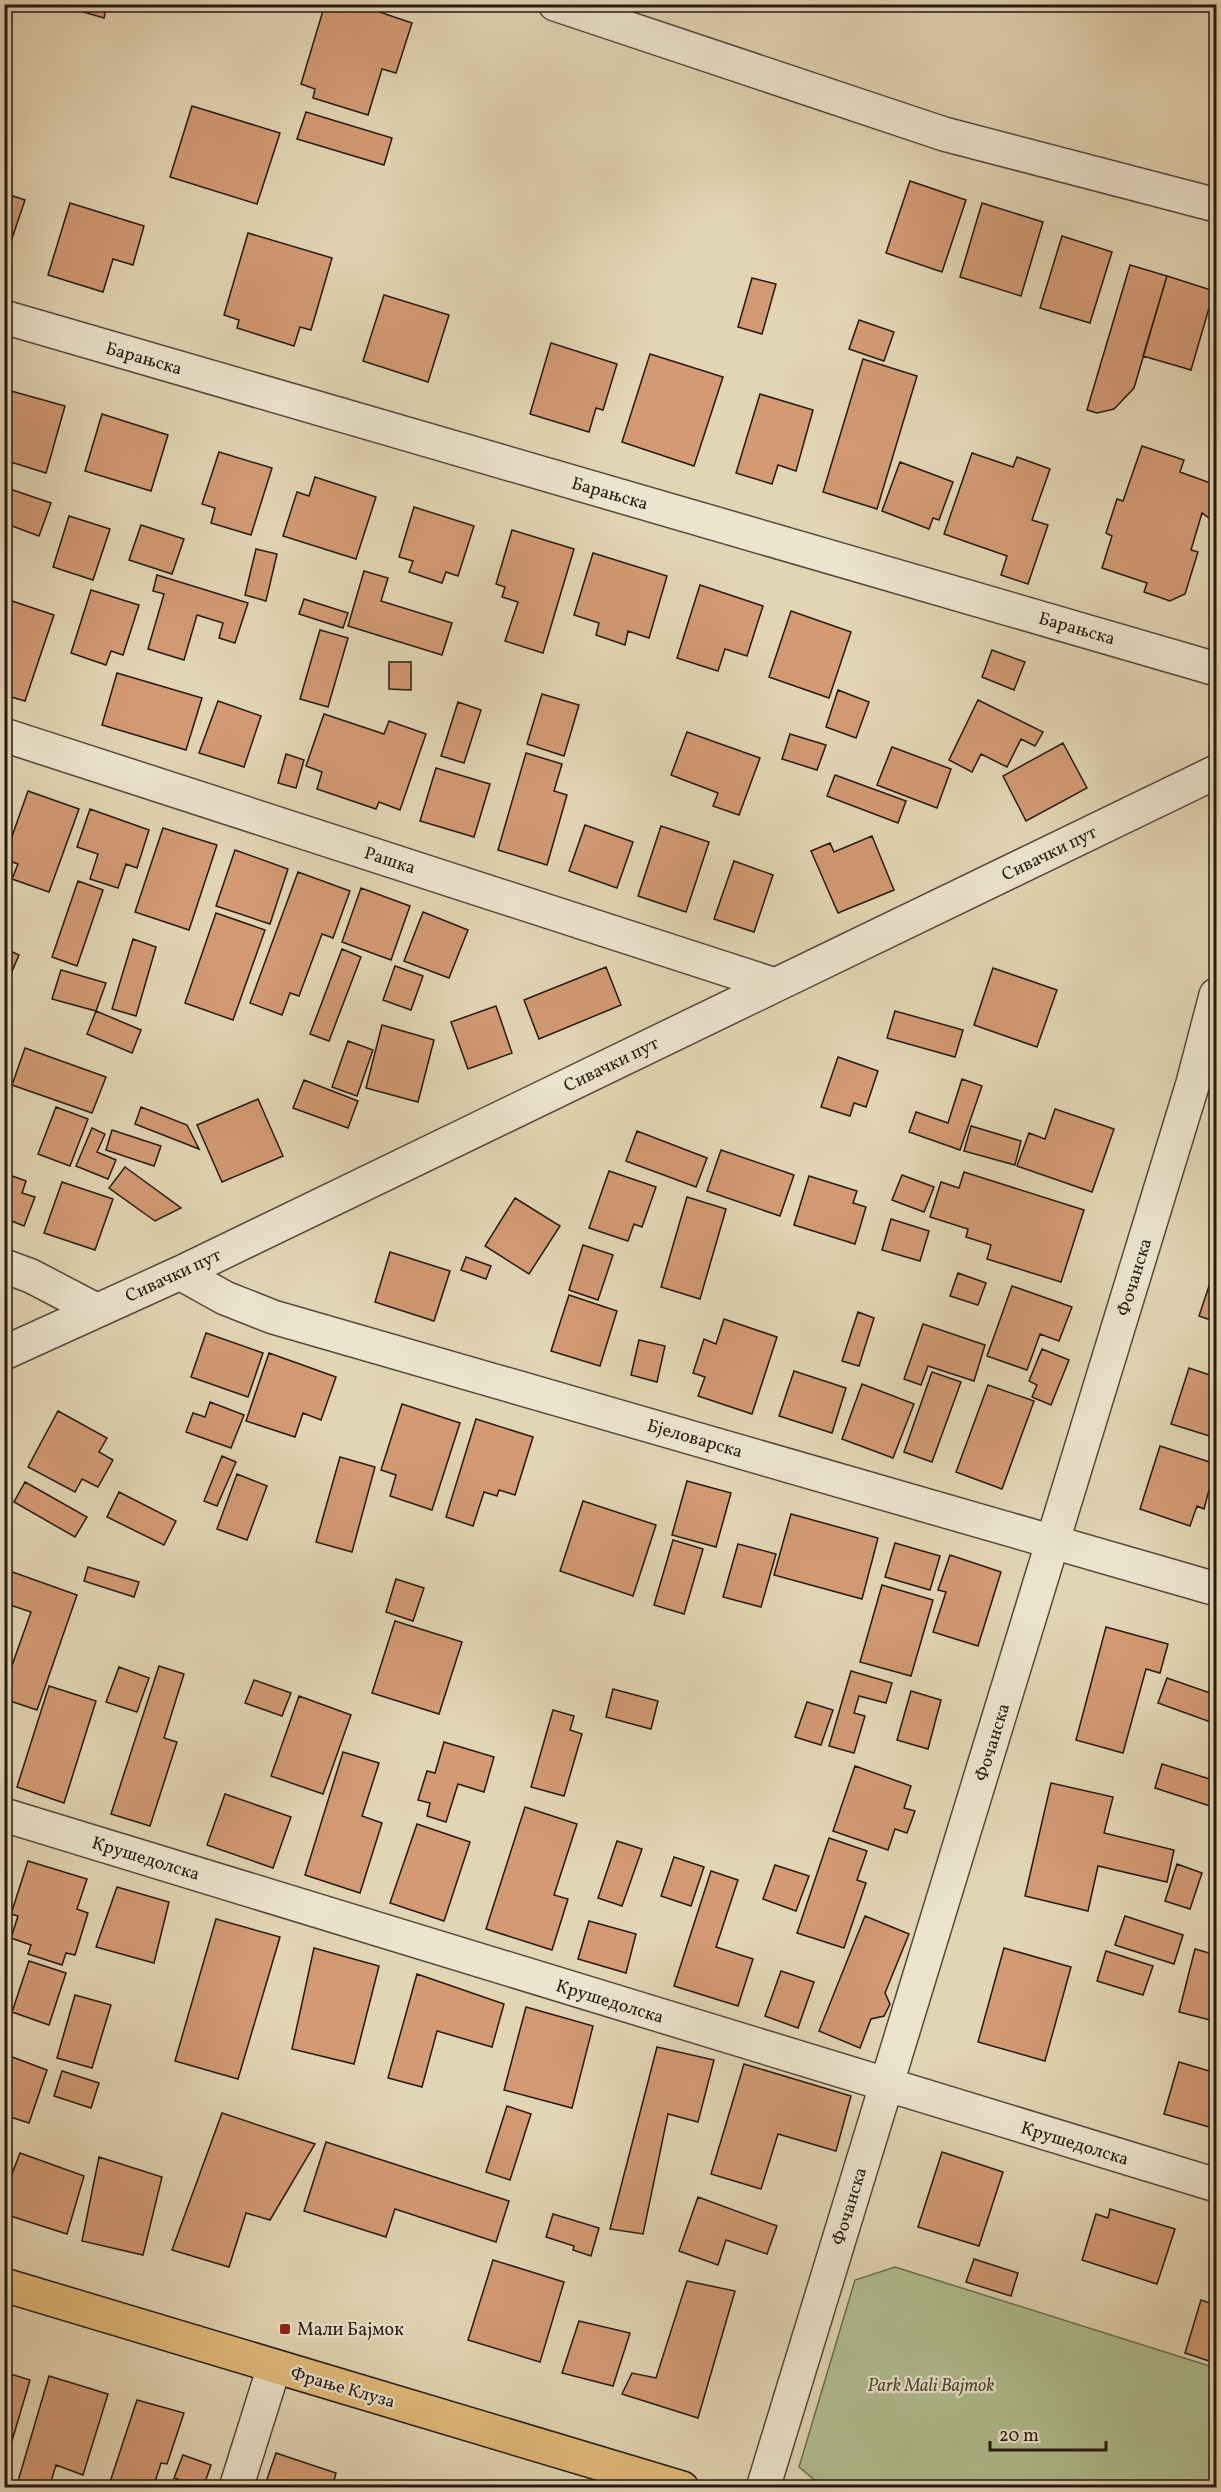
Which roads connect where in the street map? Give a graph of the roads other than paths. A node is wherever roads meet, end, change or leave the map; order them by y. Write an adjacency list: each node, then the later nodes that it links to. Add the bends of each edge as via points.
1 (555, 4): 2 (street, via 944,134)
2 (1216, 205)
3 (4, 317): 4 (street, Барањска)
4 (1216, 669)
5 (4, 735): 7 (street, Рашка)
6 (1216, 772): 7 (street, Сивачки пут)
7 (775, 985): 11 (street, Сивачки пут)
8 (1216, 995): 9 (street, Фочанска)
9 (1205, 1087): 14 (street, Фочанска)
10 (4, 1266): 12 (street, via 31,1275)
11 (180, 1273): 12 (street, Сивачки пут); 14 (street, Бјеловарска, via 225,1298 273,1317)
12 (96, 1310): 13 (street, Сивачки пут)
13 (4, 1353)
14 (1054, 1541): 15 (street, Бјеловарска); 17 (street, Фочанска)
15 (1216, 1589)
16 (4, 1815): 17 (street, Крушедолска)
17 (886, 2085): 18 (street, Крушедолска); 23 (street, Фочанска)
18 (1216, 2186)
19 (4, 2286): 20 (main road, Фрање Клуза)
20 (274, 2367): 21 (street); 22 (main road, Фрање Клуза)
21 (236, 2487)
22 (682, 2487)
23 (763, 2487)

